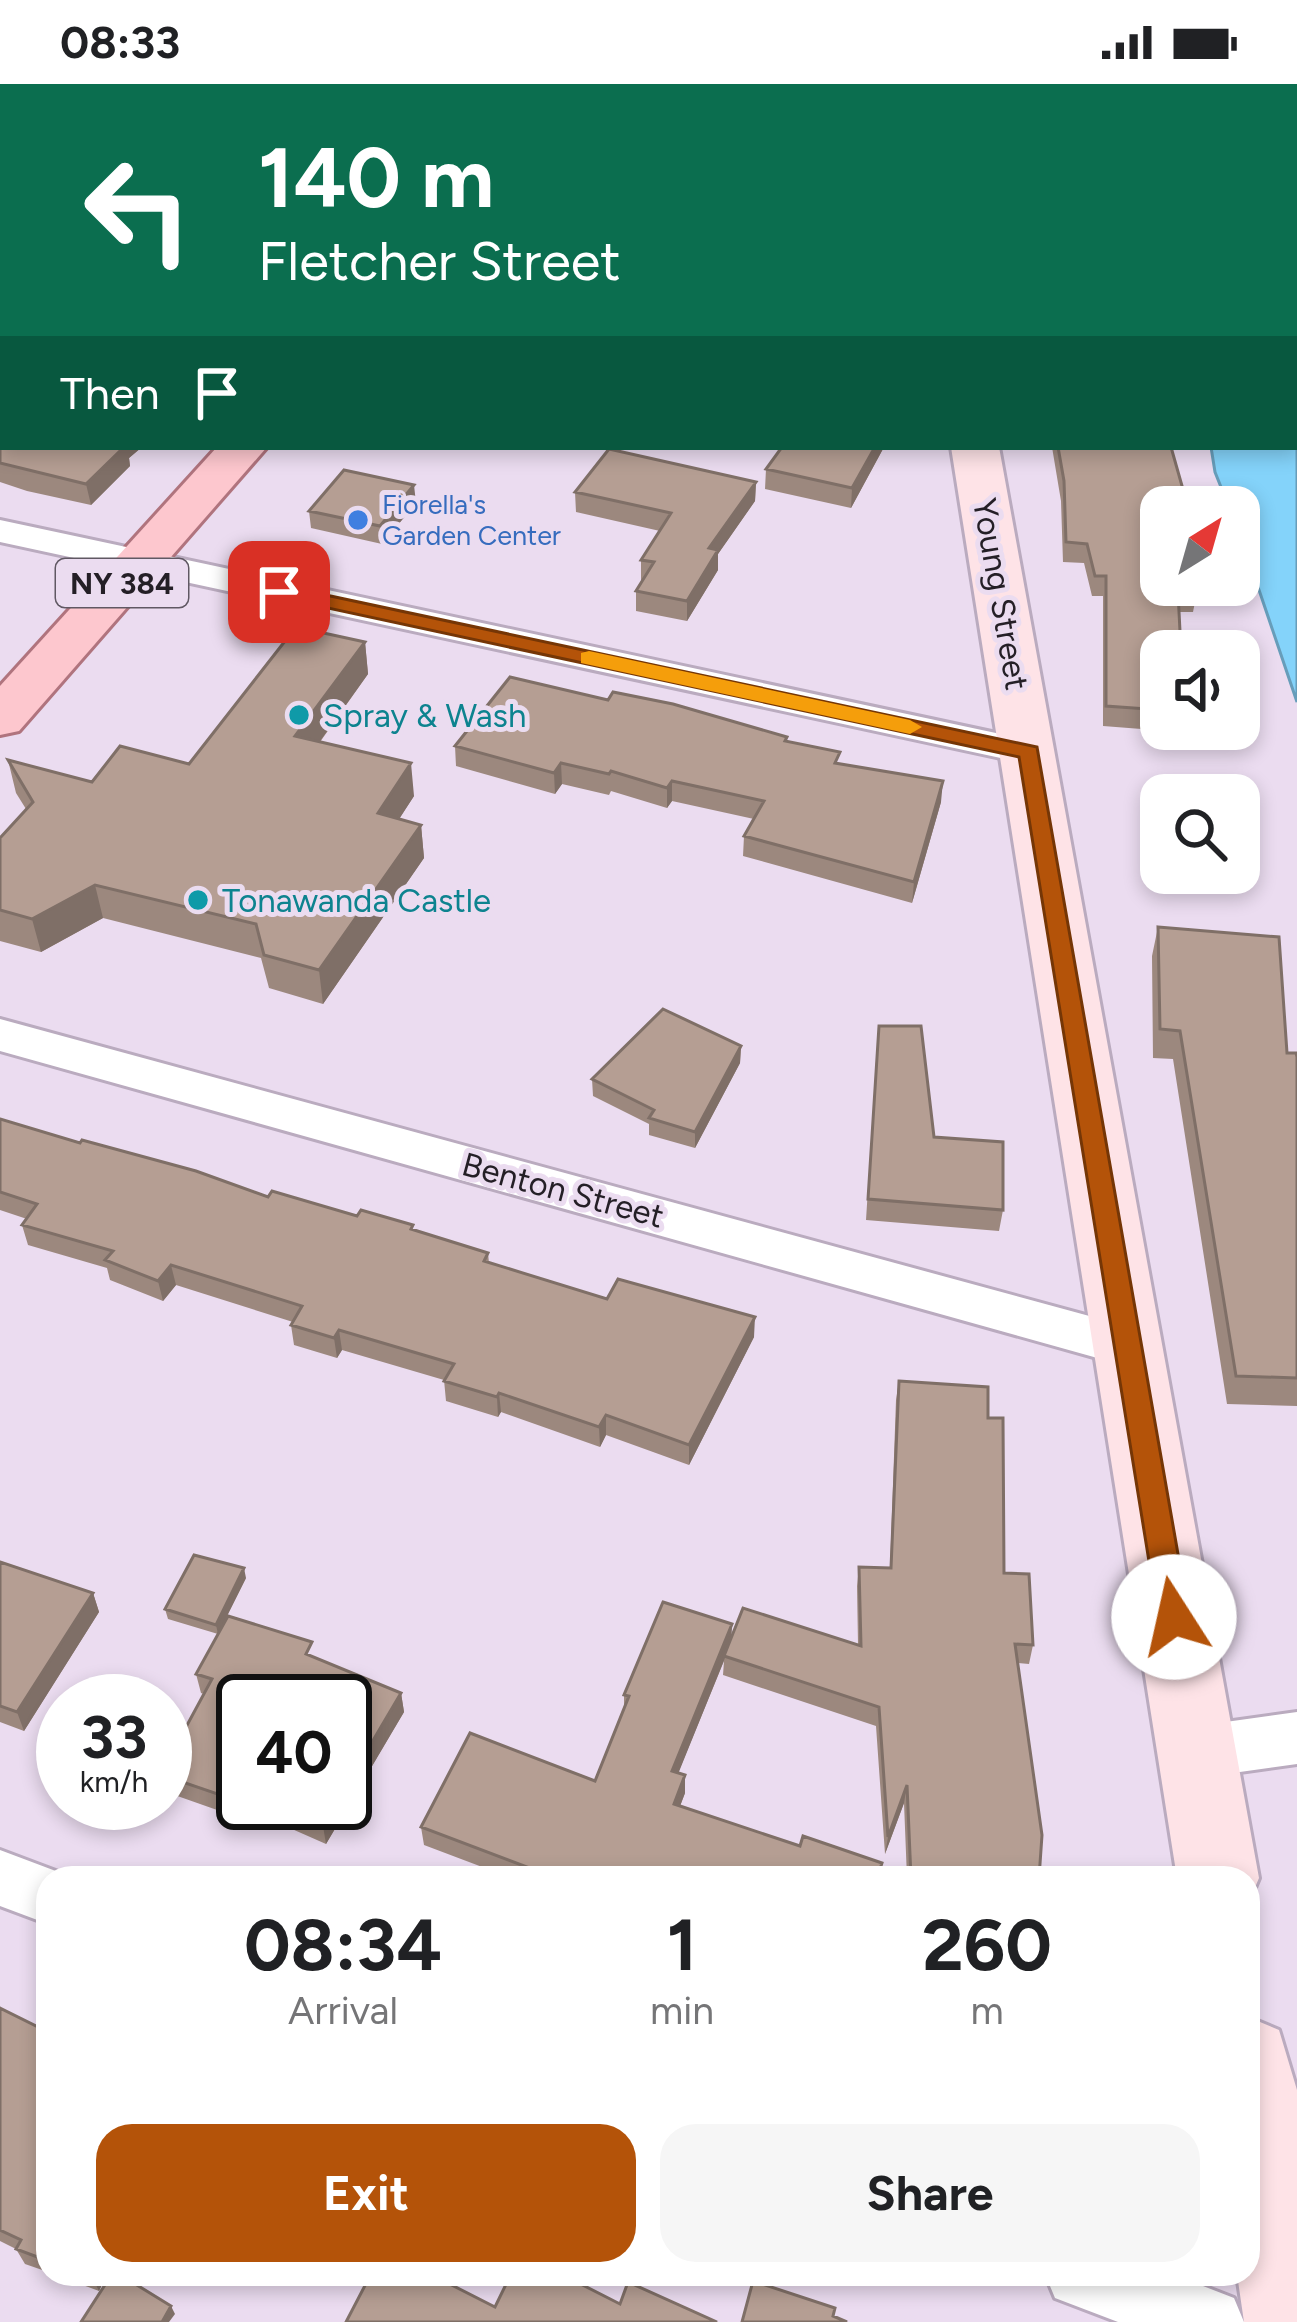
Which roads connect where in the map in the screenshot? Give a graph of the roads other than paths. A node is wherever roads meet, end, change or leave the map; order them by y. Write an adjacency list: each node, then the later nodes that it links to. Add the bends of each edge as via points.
1 (240, 450): 4 (main road, NY 384)
2 (976, 450): 6 (street, Young Street)
3 (0, 531): 4 (street)
4 (141, 562): 5 (main road, NY 384); 6 (street)
5 (0, 719)
6 (1029, 752): 8 (street, Young Street)
7 (0, 1035): 8 (street, Benton Street)
8 (1126, 1346): 10 (street, Young Street)
9 (1297, 1738): 10 (street)
10 (1197, 1752): 11 (street, Young Street)
11 (1216, 1866)
12 (0, 1878): 13 (street)
13 (36, 1892)
14 (1260, 2133): 17 (street)
15 (1112, 2286): 16 (street)
16 (1210, 2322)
17 (1291, 2322)

